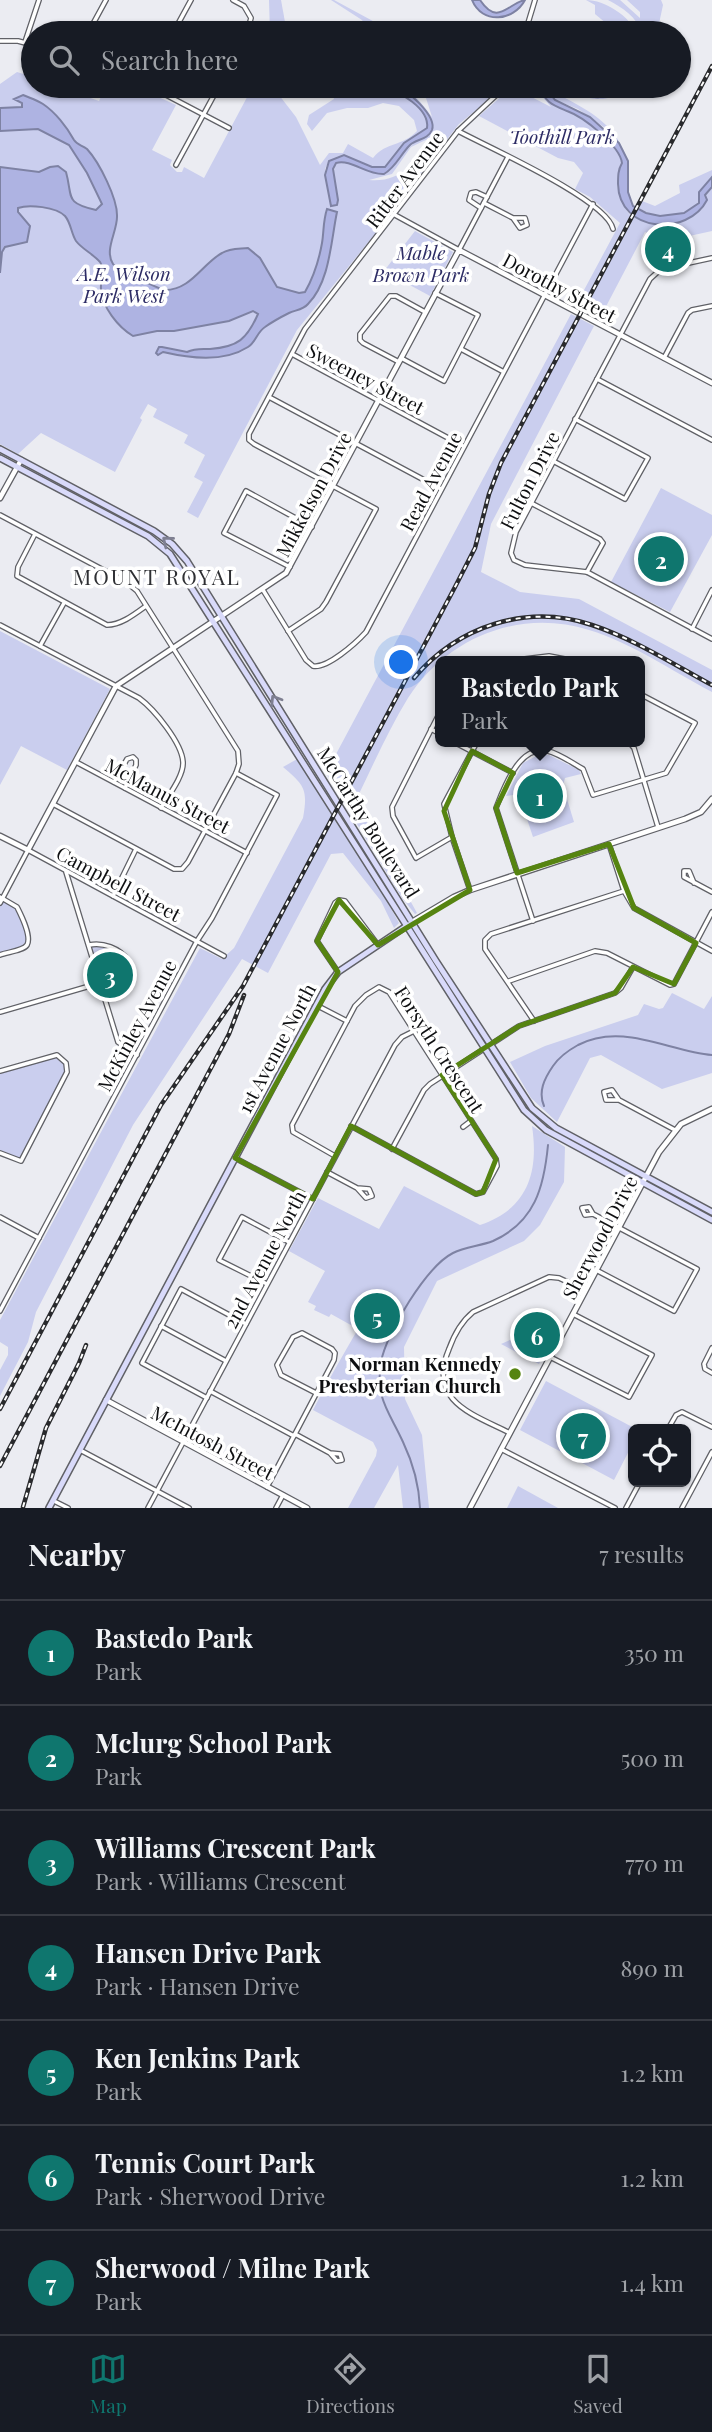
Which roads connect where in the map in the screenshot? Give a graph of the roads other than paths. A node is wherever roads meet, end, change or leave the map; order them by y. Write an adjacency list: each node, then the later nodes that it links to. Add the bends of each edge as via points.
1 (39, 0): 6 (street)
2 (106, 0): 7 (street)
3 (191, 0): 8 (street)
4 (233, 0): 9 (street, via 244,6)
5 (535, 0): 10 (street)
6 (32, 21)
7 (95, 21)
8 (180, 21)
9 (250, 21)
10 (529, 21)
11 (0, 41): 12 (street)
12 (21, 42)
13 (173, 98): 16 (street)
14 (213, 98): 16 (street)
15 (493, 98): 18 (street, Ritter Avenue)
16 (204, 114): 17 (street); 20 (street)
17 (229, 128)
18 (458, 131): 19 (street); 24 (street, Ritter Avenue)
19 (508, 157): 21 (street, Mikkelson Drive); 22 (street)
20 (176, 165)
21 (487, 197): 23 (street, Mikkelson Drive); 23 (street, via 473,191 469,197)
22 (593, 204): 26 (street, via 612,221); 30 (street, Read Avenue)
23 (483, 205): 25 (street); 27 (street, Mikkelson Drive)
24 (395, 215): 27 (street, Dorothy Street); 35 (street, Ritter Avenue, via 305,329)
25 (513, 218)
26 (614, 229)
27 (459, 250): 29 (street, Mikkelson Drive); 30 (street, Dorothy Street)
28 (712, 258): 33 (street, Fulton Drive, via 661,269 650,279)
29 (435, 293): 32 (street, Mikkelson Drive); 34 (street, via 478,315)
30 (544, 295): 33 (street, Dorothy Street); 38 (street, Read Avenue)
31 (712, 306): 36 (street, via 688,313)
32 (425, 312): 37 (street, Mikkelson Drive); 37 (street, via 390,296 360,334 359,340)
33 (621, 334): 36 (street, Dorothy Street); 39 (street, Fulton Drive)
34 (461, 349): 37 (street, via 444,381); 38 (street)
35 (292, 354): 41 (street, Ritter Avenue); 42 (street, Sweeney Street)
36 (664, 358): 40 (street, Dorothy Street)
37 (400, 360): 42 (street, Mikkelson Drive)
38 (503, 372): 46 (street, Read Avenue)
39 (597, 379): 43 (street, Fulton Drive); 44 (street)
40 (712, 383)
41 (269, 397): 45 (street); 52 (street, Ritter Avenue, via 250,440)
42 (378, 400): 45 (street, Mikkelson Drive); 46 (street, Sweeney Street)
43 (575, 419): 50 (street, Fulton Drive); 50 (street, via 648,458 625,499)
44 (712, 440)
45 (356, 444): 52 (street, Mikkelson Drive); 53 (street)
46 (464, 446): 53 (street, Read Avenue)
47 (0, 449): 49 (main road, McCarthy Boulevard)
48 (0, 458): 51 (main road, McCarthy Boulevard)
49 (21, 460): 51 (street); 65 (main road, McCarthy Boulevard, one-way to 49, via 172,544)
50 (554, 461): 55 (street, Fulton Drive)
51 (17, 467): 54 (street); 66 (main road, McCarthy Boulevard, via 155,542 170,554)
52 (334, 486): 57 (street, Mikkelson Drive); 69 (street, via 376,509 326,603)
53 (441, 489): 69 (street, Read Avenue, via 356,644 318,668 309,664)
54 (0, 498)
55 (531, 503): 60 (street, via 600,539 603,543); 60 (street, Fulton Drive, via 516,532 514,560)
56 (0, 515): 58 (street)
57 (312, 527): 59 (street, Mikkelson Drive); 59 (street, via 246,491 223,533)
58 (36, 534): 63 (street, via 17,576); 64 (street, via 126,582)
59 (290, 567): 61 (street, Mikkelson Drive)
60 (587, 572): 68 (street, Fulton Drive)
61 (262, 590): 65 (street, Mikkelson Drive); 69 (street, Read Avenue)
62 (712, 590): 68 (street)
63 (64, 603): 64 (street, via 107,625); 71 (street)
64 (146, 606): 72 (street)
65 (221, 616): 66 (street, Mikkelson Drive); 109 (main road, McCarthy Boulevard, one-way to 65)
66 (214, 620): 72 (street, Mikkelson Drive); 109 (main road, McCarthy Boulevard)
67 (0, 625): 71 (street)
68 (692, 629): 70 (street, Fulton Drive)
69 (288, 631)
70 (712, 639)
71 (40, 646): 73 (street)
72 (172, 647): 73 (street, Mikkelson Drive); 83 (street, via 233,741 238,751)
73 (116, 686): 82 (street, Mikkelson Drive); 90 (street, via 154,708 183,761)
74 (645, 697): 85 (street, via 695,723 670,769)
75 (435, 721): 76 (street)
76 (431, 729): 77 (street); 94 (street, via 395,797 393,816 416,858)
77 (435, 731)
78 (464, 747): 81 (street)
79 (474, 747): 81 (street)
80 (633, 747): 85 (street)
81 (472, 751): 84 (street); 94 (street, via 444,804)
82 (76, 762): 86 (street, McManus Street); 89 (street, Mikkelson Drive)
83 (236, 773): 92 (street); 98 (street, McKinley Avenue, via 277,795)
84 (513, 773): 85 (street, via 529,754 546,751 583,768 593,795); 100 (street, via 496,808)
85 (644, 780): 91 (street)
86 (114, 782): 87 (street, McManus Street); 87 (street, via 133,757 136,765)
87 (124, 788): 90 (street, McManus Street)
88 (712, 799): 91 (street, 1st Avenue North, via 701,812)
89 (53, 804): 96 (street); 97 (street, Mikkelson Drive)
90 (162, 808): 92 (street, McManus Street)
91 (658, 827): 95 (street, 1st Avenue North)
92 (205, 831): 96 (street, via 182,869); 98 (street, McManus Street)
93 (0, 836): 97 (street, Campbell Street)
94 (452, 836): 102 (street)
95 (609, 844): 100 (street, 1st Avenue North); 103 (street)
96 (136, 849): 105 (street)
97 (28, 850): 99 (street, Campbell Street); 106 (street)
98 (247, 853): 110 (street, McKinley Avenue)
99 (66, 872): 105 (street, Campbell Street); 112 (street)
100 (517, 873): 102 (street, 1st Avenue North); 108 (street)
101 (694, 883): 104 (street)
102 (470, 890): 109 (street, 1st Avenue North)
103 (624, 891): 108 (street); 111 (street, via 634,908)
104 (712, 892)
105 (113, 896): 110 (street, Campbell Street)
106 (1, 900): 115 (street, via 17,907 28,943)
107 (712, 912): 111 (street)
108 (533, 921): 119 (street, via 485,940 485,948)
109 (410, 924): 113 (main road, 1st Avenue North); 127 (main road, McCarthy Boulevard); 128 (main road, McCarthy Boulevard)
110 (197, 941): 116 (street, Campbell Street); 129 (street, McKinley Avenue)
111 (696, 943): 114 (street); 117 (street, via 674,984)
112 (89, 945): 120 (street); 121 (street, via 107,946 128,960 117,985)
113 (378, 945): 118 (main road, 1st Avenue North); 118 (street, via 345,901 339,900 317,941)
114 (712, 951)
115 (0, 954)
116 (224, 956)
117 (633, 967): 119 (street, via 595,951); 125 (street, via 615,993)
118 (338, 972): 122 (main road, 1st Avenue North)
119 (509, 981): 125 (street)
120 (100, 983): 121 (street); 123 (street)
121 (103, 993): 129 (street, via 118,1042)
122 (316, 1005): 124 (street); 141 (main road, 1st Avenue North)
123 (0, 1012)
124 (347, 1021): 126 (street, Forsyth Crescent, via 355,1006 379,987 389,992); 140 (street, Forsyth Crescent, via 292,1125 293,1132)
125 (534, 1021): 127 (street)
126 (414, 1031): 131 (street, Forsyth Crescent); 135 (street, 2nd Avenue North, via 395,1045)
127 (490, 1044): 128 (street); 143 (main road, McCarthy Boulevard, via 544,1119)
128 (484, 1048): 131 (street); 144 (main road, McCarthy Boulevard, via 524,1110 540,1126)
129 (137, 1055): 152 (street, McKinley Avenue)
130 (0, 1071): 139 (street, via 57,1055 66,1063 66,1072 21,1161)
131 (442, 1075): 134 (street, Forsyth Crescent); 138 (street, via 424,1090)
132 (619, 1100): 132 (street, via 611,1090 604,1092 606,1100); 137 (street)
133 (712, 1109): 137 (street, Sherwood Drive)
134 (471, 1121): 136 (street); 138 (street, Forsyth Crescent, via 496,1159 483,1192 476,1194)
135 (351, 1126): 138 (street, Forsyth Crescent); 140 (street, 2nd Avenue North)
136 (463, 1127)
137 (675, 1130): 143 (street, Sherwood Drive)
138 (392, 1149)
139 (0, 1153)
140 (335, 1156): 142 (street, 2nd Avenue North)
141 (235, 1158): 146 (street); 168 (main road, 1st Avenue North)
142 (327, 1172): 145 (street); 146 (street, 2nd Avenue North)
143 (647, 1177): 144 (street, Sherwood Drive); 147 (main road, McCarthy Boulevard)
144 (643, 1184): 150 (main road, McCarthy Boulevard); 151 (street, Sherwood Drive)
145 (357, 1188)
146 (313, 1199): 153 (street, 2nd Avenue North)
147 (712, 1212)
148 (593, 1214): 151 (street)
149 (0, 1217): 152 (street)
150 (712, 1220)
151 (619, 1228): 154 (street, Sherwood Drive); 154 (street, via 697,1269 674,1311)
152 (39, 1238): 157 (street, McKinley Avenue)
153 (289, 1242): 155 (street, 2nd Avenue North); 155 (street, via 242,1217 219,1259)
154 (597, 1270): 156 (street, Sherwood Drive)
155 (267, 1284): 159 (street, 2nd Avenue North)
156 (586, 1290): 158 (street, Sherwood Drive); 171 (street, via 549,1277 473,1312 450,1345 443,1372 451,1398)
157 (0, 1311)
158 (573, 1314): 162 (street, Sherwood Drive); 162 (street, via 652,1354 629,1397)
159 (246, 1324): 160 (street, via 181,1289); 163 (street, 2nd Avenue North)
160 (161, 1325): 163 (street); 167 (street, via 142,1363)
161 (712, 1348): 164 (street, via 704,1364)
162 (550, 1357): 171 (street, Sherwood Drive)
163 (226, 1361): 165 (street, 2nd Avenue North)
164 (712, 1373)
165 (210, 1391): 167 (street, 2nd Avenue North); 172 (street)
166 (316, 1393): 166 (street, via 281,1375 278,1366 293,1337 302,1333 335,1353); 172 (street)
167 (206, 1398): 173 (street, 2nd Avenue North)
168 (106, 1400): 173 (street, McIntosh Street); 175 (main road, 1st Avenue North)
169 (671, 1424): 170 (street, via 682,1412)
170 (712, 1427)
171 (510, 1433): 174 (street, Sherwood Drive)
172 (295, 1435): 177 (street); 178 (street)
173 (183, 1443): 178 (street, McIntosh Street); 180 (street, 2nd Avenue North)
174 (501, 1448): 189 (street, Sherwood Drive); 190 (street)
175 (80, 1450): 180 (street); 182 (main road, 1st Avenue North)
176 (712, 1452): 192 (street)
177 (330, 1453)
178 (267, 1487): 181 (street, McIntosh Street)
179 (637, 1487): 191 (street)
180 (157, 1491): 185 (street, 2nd Avenue North); 186 (street)
181 (283, 1495): 187 (street); 188 (street, McIntosh Street)
182 (53, 1500): 183 (main road, 1st Avenue North); 184 (street)
183 (49, 1508)
184 (68, 1508)
185 (148, 1508)
186 (189, 1508)
187 (276, 1508)
188 (307, 1508)
189 (470, 1508)
190 (615, 1508)
191 (626, 1508)
192 (682, 1508)

